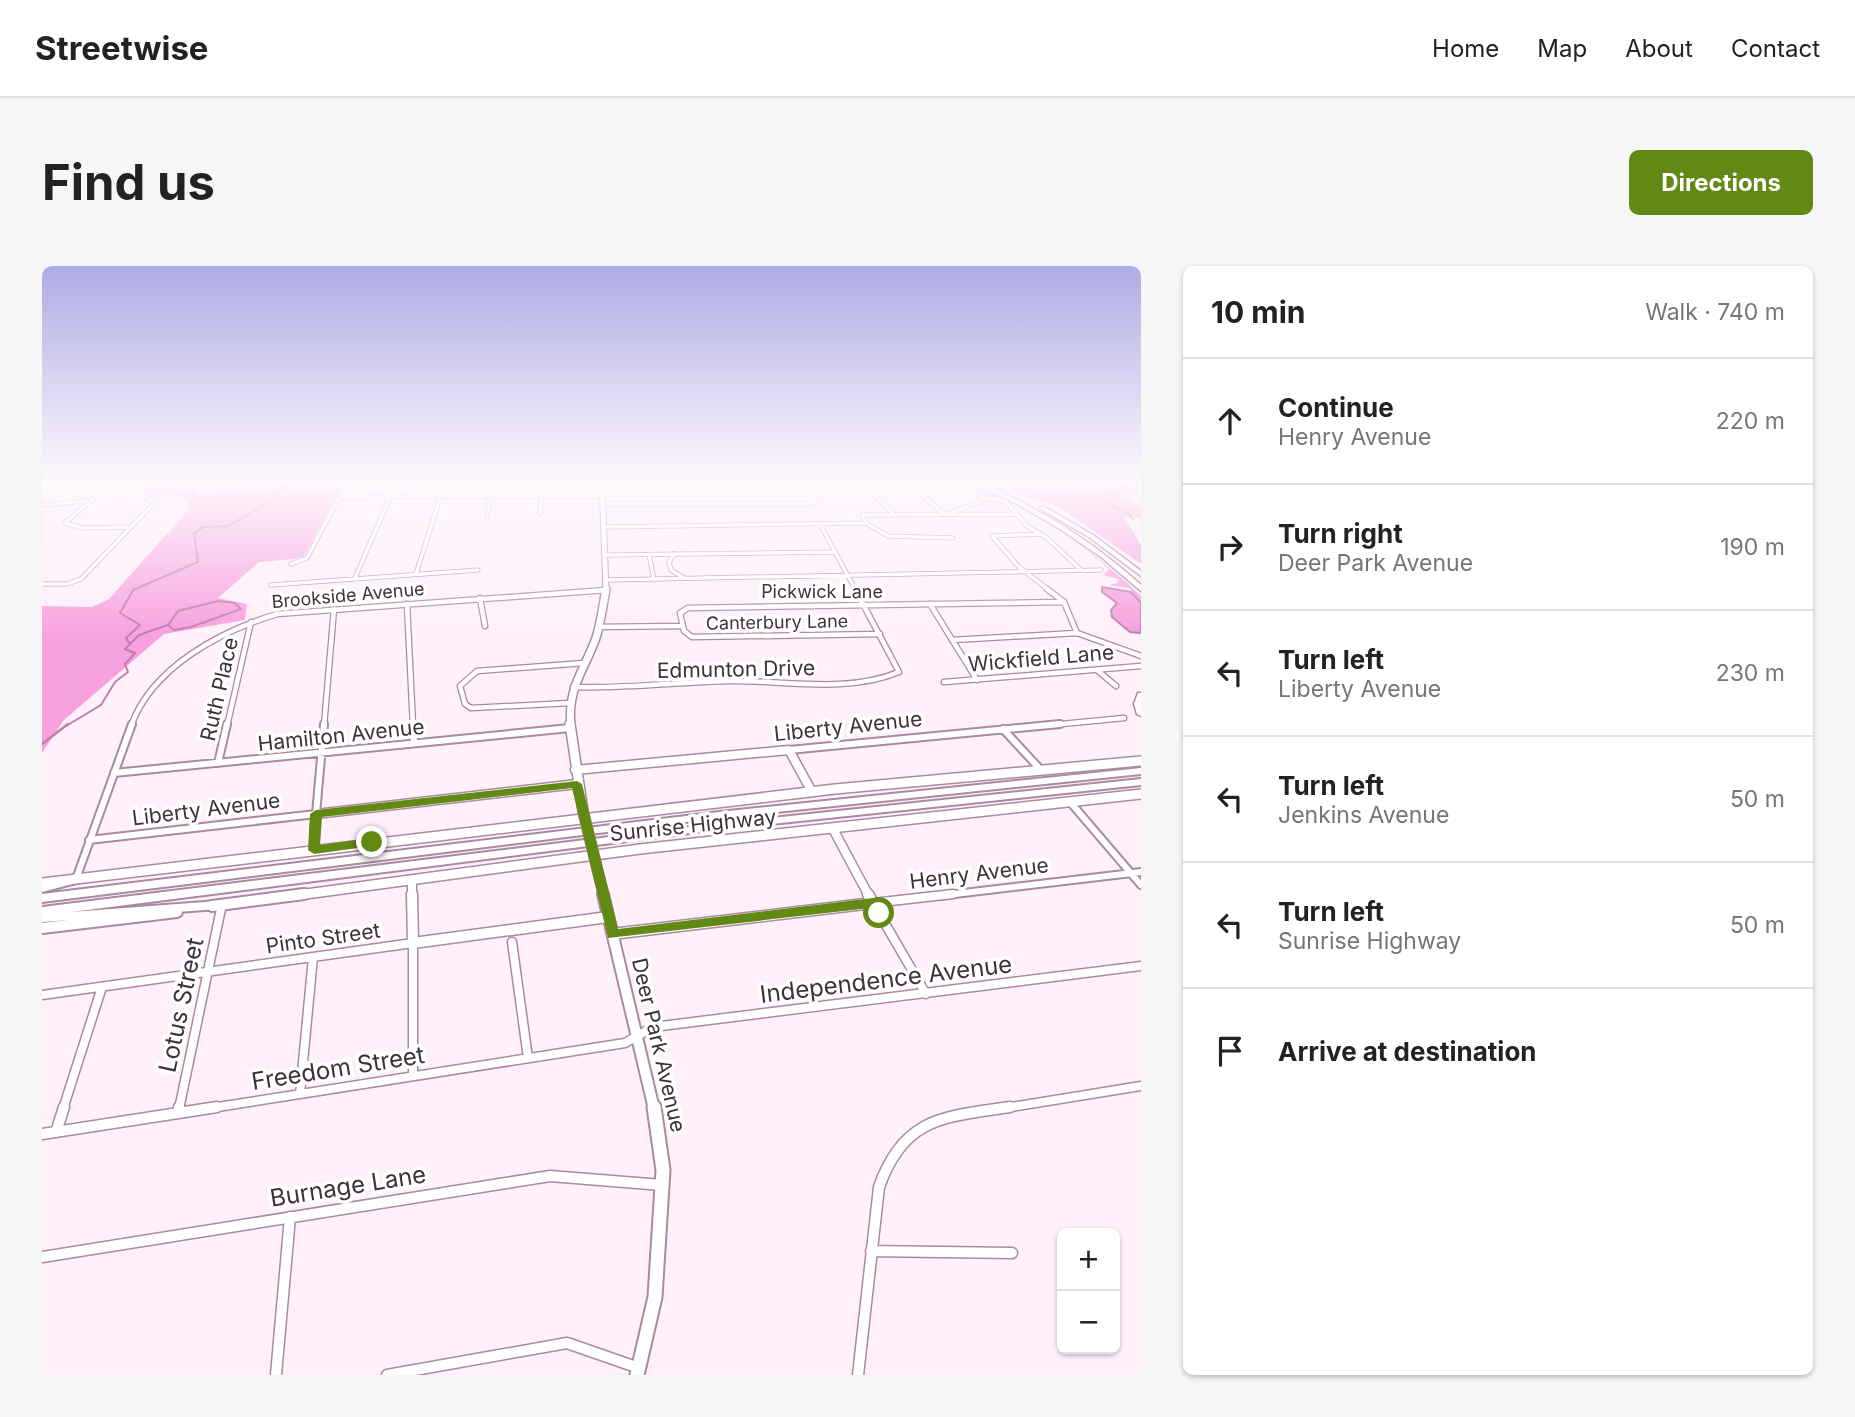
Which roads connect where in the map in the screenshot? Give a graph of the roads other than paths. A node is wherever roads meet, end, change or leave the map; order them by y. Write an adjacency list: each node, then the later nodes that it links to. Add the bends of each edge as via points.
1 (125, 534): 28 (street, via 75,583)
2 (320, 534): 16 (street, via 307,558)
3 (374, 534): 24 (street)
4 (428, 534): 21 (street)
5 (606, 534): 14 (main road, Deer Park Avenue)
6 (826, 534): 12 (street)
7 (884, 534): 11 (street)
8 (1042, 534): 18 (street); 20 (street, via 992,537)
9 (1071, 534): 31 (main road)
10 (1084, 534): 22 (main road)
11 (953, 538)
12 (836, 552): 13 (street); 23 (street)
13 (674, 554): 15 (street); 25 (street, via 671,570)
14 (607, 555): 15 (street); 26 (main road, Deer Park Avenue)
15 (649, 555): 27 (street)
16 (291, 564)
17 (478, 570): 21 (street)
18 (1081, 570): 19 (street); 20 (street)
19 (1101, 570)
20 (1024, 571): 23 (street); 33 (street)
21 (416, 574): 24 (street)
22 (1141, 574)
23 (849, 575): 25 (street); 34 (street)
24 (355, 578): 29 (street)
25 (686, 579): 27 (street)
26 (608, 580): 27 (street); 30 (main road, Deer Park Avenue)
27 (654, 580)
28 (42, 584)
29 (271, 585)
30 (606, 590): 32 (street, Brookside Avenue); 41 (main road, Deer Park Avenue)
31 (1141, 590)
32 (480, 598): 35 (street, Brookside Avenue); 39 (street)
33 (1064, 602): 36 (street, Pickwick Lane); 42 (street)
34 (864, 603): 36 (street, Pickwick Lane); 40 (street, Pickwick Lane, via 688,607 680,613); 43 (street)
35 (407, 604): 37 (street, Brookside Avenue); 59 (street)
36 (930, 604): 44 (street)
37 (334, 609): 38 (street, Brookside Avenue, via 277,614); 61 (street)
38 (251, 622): 63 (street, Ruth Place); 67 (street, Brookside Avenue, via 201,648 156,687 133,720)
39 (485, 626)
40 (681, 626): 41 (street); 43 (street, Canterbury Lane, via 686,635 701,638)
41 (598, 627): 46 (main road, Deer Park Avenue)
42 (1077, 633): 44 (street); 45 (street)
43 (880, 634): 52 (street, Edmunton Drive, via 898,672 884,679)
44 (952, 640): 49 (street)
45 (1141, 656)
46 (583, 663): 52 (main road, Deer Park Avenue); 54 (street, via 484,670 472,673 460,686 465,704 471,708)
47 (1141, 666): 48 (street, Wickfield Lane)
48 (1097, 670): 49 (street, Wickfield Lane); 51 (street)
49 (977, 680): 50 (street, Wickfield Lane)
50 (944, 682)
51 (1116, 686)
52 (573, 687): 54 (main road, Deer Park Avenue)
53 (1141, 695): 55 (main road)
54 (570, 703): 57 (main road, Deer Park Avenue)
55 (1141, 713)
56 (1125, 718): 58 (street, Liberty Avenue)
57 (570, 728): 59 (street, Hamilton Avenue); 65 (main road, Deer Park Avenue)
58 (1003, 729): 60 (street, Liberty Avenue); 64 (street)
59 (414, 743): 61 (street, Hamilton Avenue)
60 (789, 750): 65 (street, Liberty Avenue); 70 (street)
61 (321, 752): 63 (street, Hamilton Avenue); 73 (street)
62 (1141, 761): 64 (main road, Sunrise Highway)
63 (218, 763): 67 (street, Hamilton Avenue)
64 (1040, 769): 70 (main road, Sunrise Highway)
65 (575, 770): 69 (main road, Deer Park Avenue)
66 (1141, 771): 84 (highway, Sunrise Highway, via 719,815)
67 (114, 773): 75 (street, Brookside Avenue)
68 (1141, 782): 87 (highway, Sunrise Highway, via 760,822)
69 (577, 784): 73 (street, Liberty Avenue); 89 (main road, Deer Park Avenue, bridge)
70 (812, 792): 76 (main road, Sunrise Highway)
71 (1141, 794): 72 (main road, Sunrise Highway)
72 (1071, 803): 74 (main road, Sunrise Highway); 78 (street)
73 (316, 814): 75 (street, Liberty Avenue); 76 (street)
74 (833, 829): 80 (main road, Sunrise Highway); 85 (street)
75 (89, 840): 79 (street, Brookside Avenue)
76 (314, 850): 79 (main road, Sunrise Highway)
77 (1141, 872): 78 (street, Henry Avenue)
78 (1132, 873): 82 (street); 85 (street, Henry Avenue)
79 (76, 879): 81 (main road, Sunrise Highway); 83 (highway)
80 (412, 880): 86 (main road, Sunrise Highway); 93 (street)
81 (42, 883)
82 (1141, 885)
83 (42, 888)
84 (42, 898)
85 (873, 903): 91 (street, Henry Avenue); 98 (street)
86 (220, 905): 88 (highway); 90 (main road, Sunrise Highway); 96 (street, Lotus Street)
87 (42, 911)
88 (42, 918)
89 (608, 918): 91 (main road, Deer Park Avenue); 93 (street, Pinto Street)
90 (42, 928)
91 (612, 934): 100 (main road, Deer Park Avenue)
92 (512, 942): 101 (street)
93 (414, 943): 94 (street, Pinto Street); 102 (street)
94 (313, 957): 96 (street, Pinto Street); 104 (street)
95 (1141, 966): 98 (street, Independence Avenue)
96 (207, 972): 97 (street, Pinto Street); 105 (street, Lotus Street)
97 (102, 987): 99 (street, Pinto Street); 106 (street)
98 (926, 994): 100 (street, Independence Avenue, via 653,1027)
99 (42, 995)
100 (637, 1036): 101 (street, Freedom Street, via 625,1043); 108 (main road, Deer Park Avenue, via 660,1130)
101 (528, 1058): 102 (street, Freedom Street)
102 (413, 1076): 104 (street, Freedom Street)
103 (1141, 1086): 110 (street, via 939,1118 920,1127 898,1145 886,1163)
104 (299, 1094): 105 (street, Freedom Street)
105 (178, 1113): 106 (street, Freedom Street)
106 (56, 1132): 107 (street, Freedom Street)
107 (42, 1134)
108 (662, 1185): 109 (street, Burnage Lane, via 550,1177); 113 (main road, Deer Park Avenue, via 655,1297)
109 (290, 1217): 112 (street, Burnage Lane); 114 (street)
110 (871, 1251): 111 (street); 116 (street)
111 (1012, 1253)
112 (42, 1257)
113 (638, 1371): 115 (street, via 567,1343)
114 (276, 1375)
115 (387, 1375)
116 (858, 1375)

